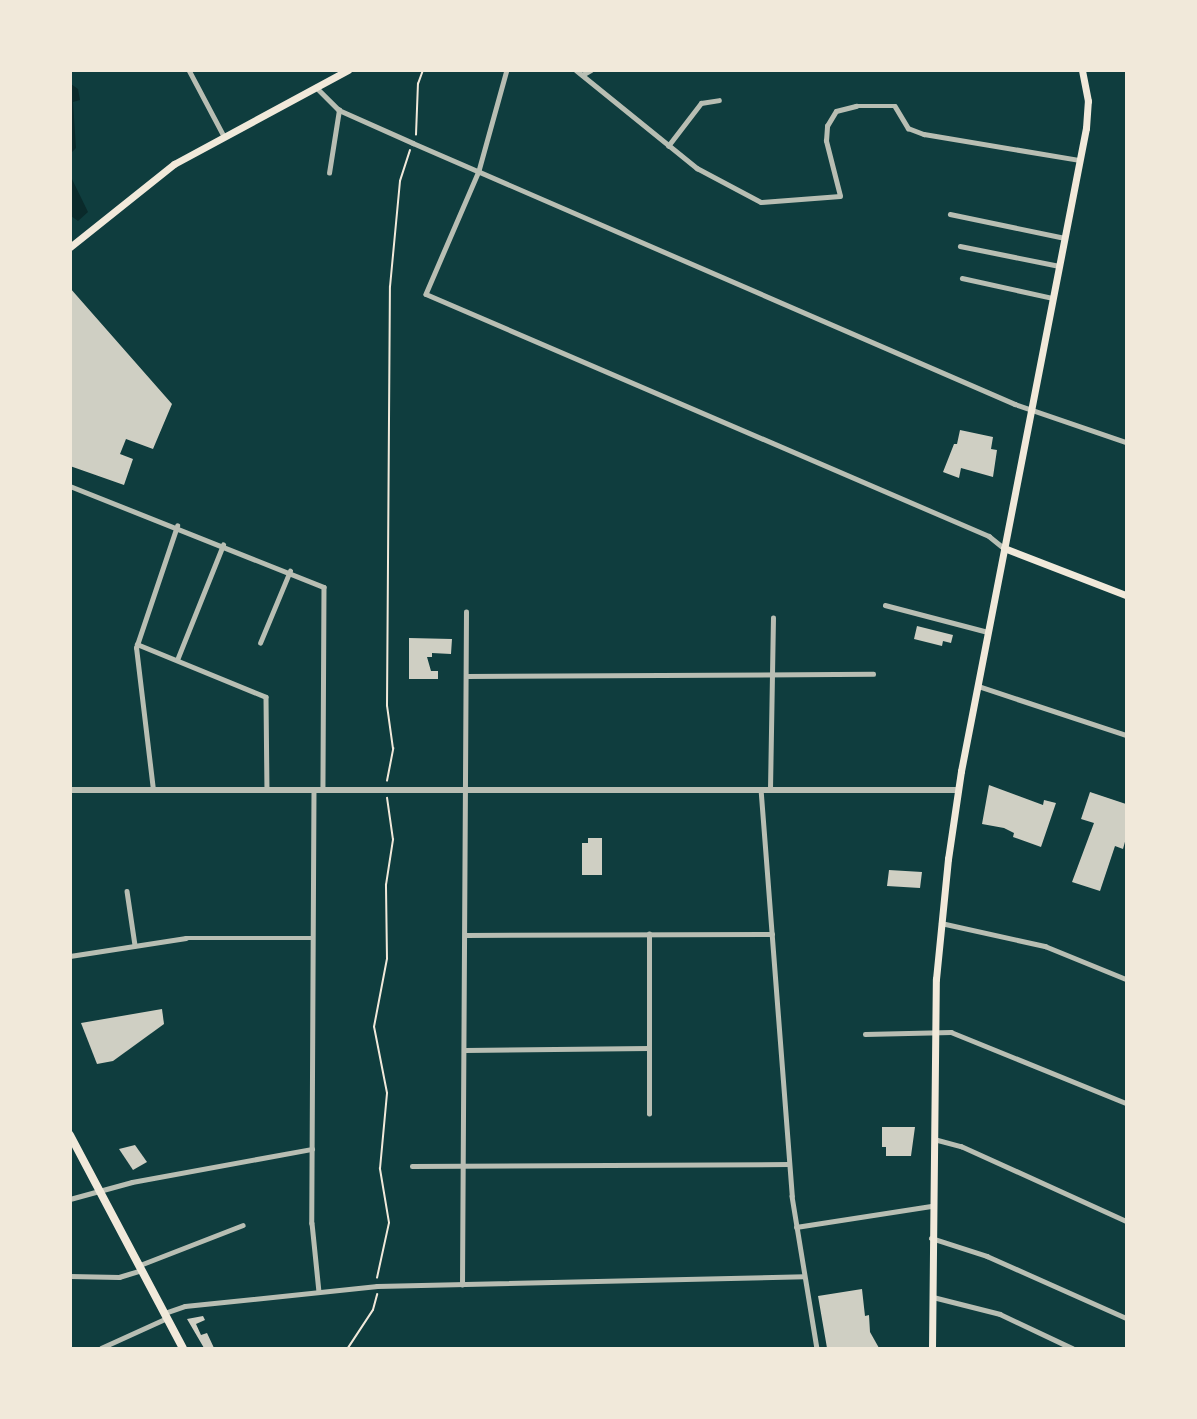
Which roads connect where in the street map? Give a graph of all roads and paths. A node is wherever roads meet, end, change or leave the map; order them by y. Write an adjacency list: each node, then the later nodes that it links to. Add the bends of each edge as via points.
1 (189, 70): 12 (street)
2 (348, 70): 9 (main road)
3 (423, 70): 13 (path, via 418,91 420,123)
4 (507, 70): 16 (street)
5 (576, 70): 8 (street)
6 (591, 70): 8 (street)
7 (1083, 70): 15 (main road, via 1088,111)
8 (582, 75): 14 (street)
9 (316, 87): 11 (street); 12 (main road)
10 (719, 100): 14 (street, via 701,103)
11 (339, 110): 13 (street); 17 (street)
12 (224, 136): 21 (main road, via 150,180)
13 (414, 143): 16 (street); 45 (path, via 399,186 388,336 387,706 393,749)
14 (668, 146): 15 (street, via 711,177 761,202 840,195 826,141 833,114 844,108 890,104 899,109 906,126 915,132)
15 (1080, 160): 19 (main road)
16 (479, 171): 25 (street); 30 (street, via 426,294 989,536)
17 (329, 173)
18 (950, 214): 19 (street)
19 (1065, 238): 22 (main road)
20 (960, 246): 22 (street)
21 (70, 247)
22 (1059, 266): 24 (main road)
23 (962, 278): 24 (street)
24 (1053, 298): 25 (main road)
25 (1031, 411): 26 (street); 30 (main road)
26 (1126, 442)
27 (70, 486): 28 (street)
28 (177, 526): 29 (street); 37 (street)
29 (223, 544): 31 (street); 39 (street)
30 (1005, 548): 32 (main road); 36 (main road)
31 (290, 572): 38 (street); 52 (street, via 325,589)
32 (1126, 595)
33 (885, 605): 36 (street)
34 (466, 612): 42 (street)
35 (773, 618): 40 (street)
36 (988, 632): 43 (main road)
37 (137, 644): 39 (street); 49 (street)
38 (260, 644)
39 (177, 660): 50 (street, via 266,698)
40 (772, 673): 41 (street); 42 (street); 47 (street)
41 (873, 674)
42 (466, 676): 53 (street)
43 (978, 686): 44 (street); 54 (main road)
44 (1126, 735)
45 (387, 777)
46 (761, 789): 47 (street); 53 (street); 59 (street)
47 (771, 789): 54 (street)
48 (70, 790): 49 (street)
49 (153, 790): 50 (street)
50 (267, 790): 51 (street)
51 (314, 790): 52 (street); 61 (street)
52 (323, 790): 53 (street)
53 (465, 790): 60 (street)
54 (957, 790): 57 (main road)
55 (387, 801): 88 (path, via 393,840 386,885 387,959 374,1028 387,1093 380,1165 389,1223)
56 (127, 891): 62 (street)
57 (941, 922): 64 (street, via 1045,946); 65 (main road)
58 (649, 934): 59 (street); 60 (street); 67 (street)
59 (772, 934): 74 (street)
60 (465, 935): 68 (street)
61 (313, 938): 62 (street, via 203,937); 73 (street)
62 (135, 945): 63 (street)
63 (70, 956)
64 (1126, 978)
65 (935, 1029): 66 (street, via 918,1035); 69 (street, via 955,1033); 72 (main road)
66 (865, 1034)
67 (649, 1048): 68 (street); 70 (street)
68 (465, 1050): 76 (street)
69 (1126, 1103)
70 (649, 1114)
71 (70, 1134): 77 (main road)
72 (934, 1139): 79 (main road); 80 (street, via 961,1146)
73 (312, 1149): 77 (street); 89 (street)
74 (789, 1164): 76 (street); 82 (street)
75 (412, 1166): 76 (street)
76 (465, 1167): 87 (street)
77 (100, 1191): 78 (street); 84 (main road)
78 (70, 1199)
79 (932, 1206): 82 (street); 83 (main road)
80 (1126, 1221)
81 (243, 1225): 84 (street)
82 (796, 1227): 86 (street)
83 (931, 1238): 90 (main road); 92 (street, via 987,1256)
84 (141, 1267): 85 (street, via 119,1277); 91 (main road)
85 (70, 1276)
86 (804, 1276): 87 (street); 96 (street)
87 (462, 1285): 88 (street)
88 (377, 1286): 89 (street); 95 (path, via 375,1306)
89 (319, 1292): 91 (street, via 185,1306)
90 (930, 1296): 97 (main road); 98 (street, via 1000,1314)
91 (166, 1316): 93 (street); 94 (main road)
92 (1126, 1318)
93 (101, 1348)
94 (183, 1348)
95 (348, 1348)
96 (817, 1348)
97 (932, 1348)
98 (1072, 1348)

